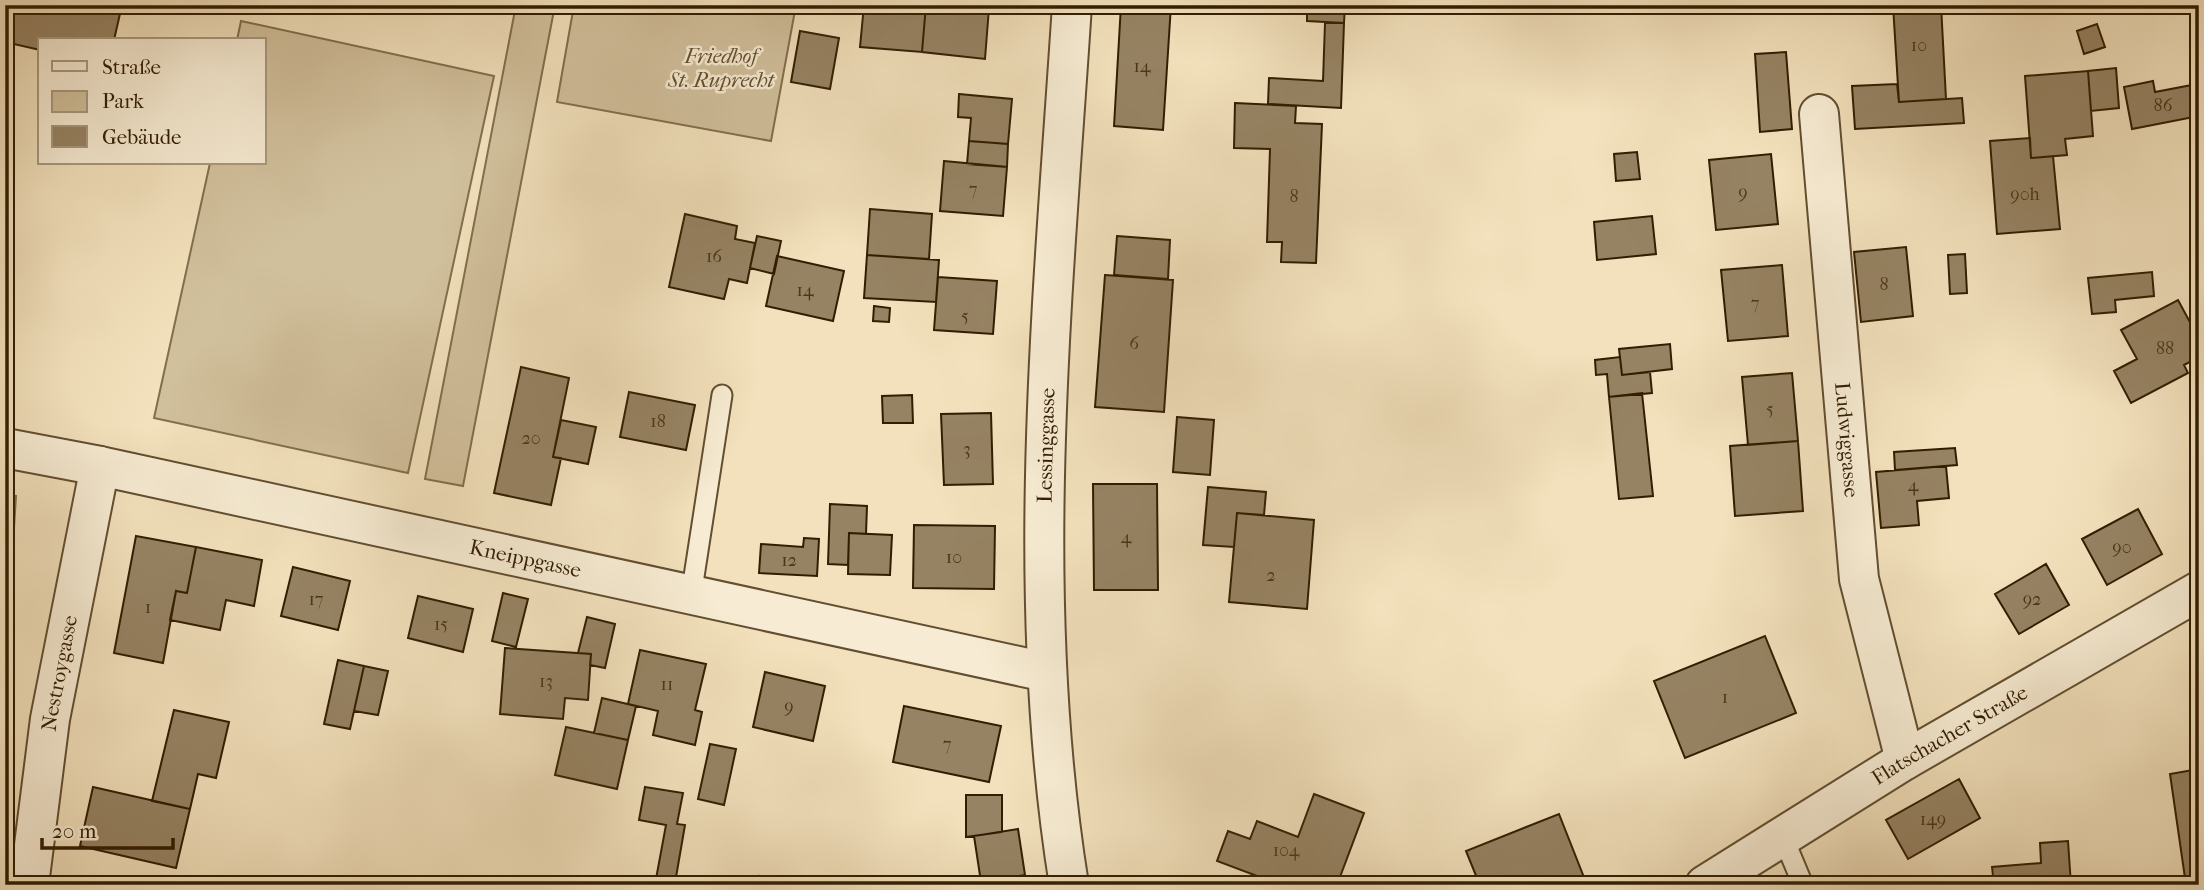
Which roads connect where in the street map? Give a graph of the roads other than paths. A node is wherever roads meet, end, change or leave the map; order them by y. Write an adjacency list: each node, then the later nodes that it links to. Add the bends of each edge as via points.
1 (1072, 5): 8 (street, Lessinggasse, via 1045,441)
2 (1819, 114): 9 (street, Ludwiggasse, via 1859,579)
3 (722, 395): 7 (lane)
4 (5, 449): 5 (street, Kneippgasse)
5 (100, 466): 7 (street, Kneippgasse); 11 (street, Nestroygasse, via 50,719)
6 (2199, 591): 9 (street, Flatschacher Straße)
7 (691, 596): 8 (street, Kneippgasse)
8 (1046, 672): 12 (street, Lessinggasse, via 1058,818)
9 (1905, 760): 10 (street, Flatschacher Straße)
10 (1783, 837): 13 (street, Flatschacher Straße); 14 (lane)
11 (29, 885)
12 (1069, 885)
13 (1705, 885)
14 (1803, 885)

